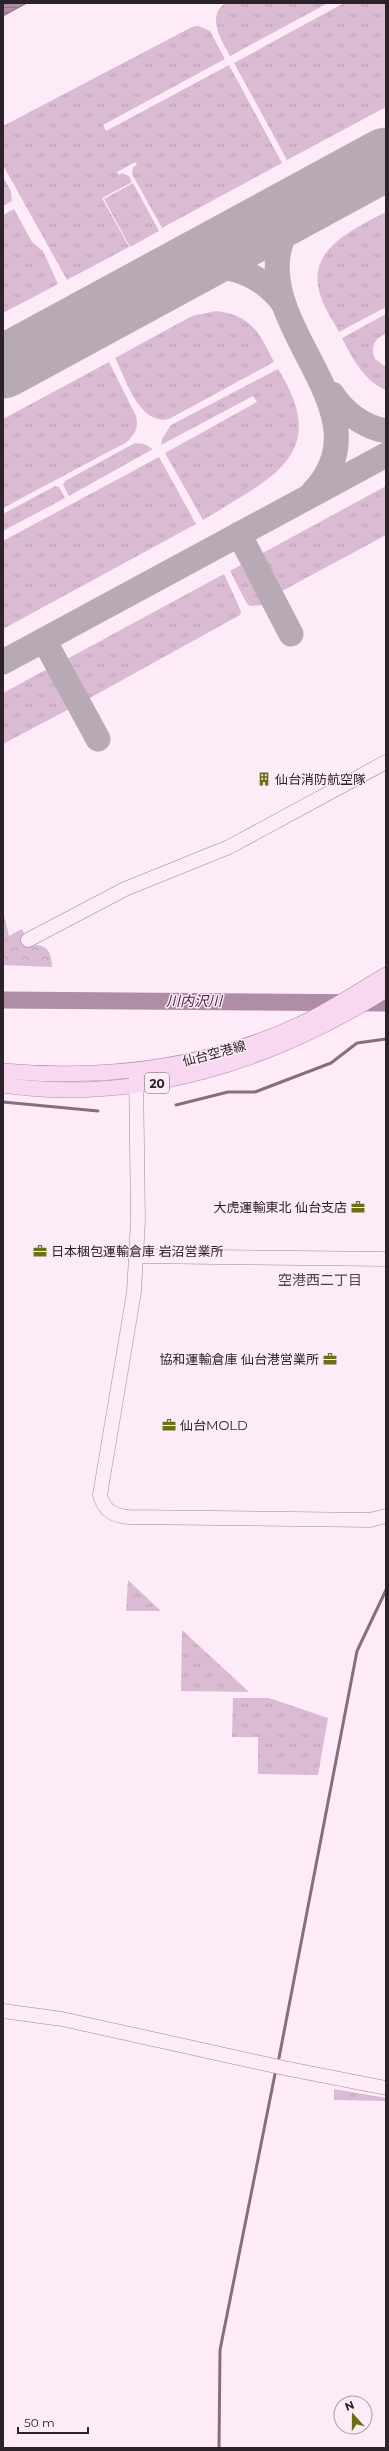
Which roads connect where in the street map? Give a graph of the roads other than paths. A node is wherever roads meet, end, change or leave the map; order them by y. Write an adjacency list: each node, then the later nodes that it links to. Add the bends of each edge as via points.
1 (386, 762): 2 (street, via 224,849 125,889)
2 (28, 940)
3 (386, 975): 6 (main road, 仙台空港線 / 20, via 331,1008 277,1034 191,1061)
4 (386, 990): 8 (main road, 仙台空港線 / 20, via 303,1036 259,1054 180,1079)
5 (3, 1071): 6 (main road, 仙台空港線 / 20, via 86,1074)
6 (136, 1071): 8 (street)
7 (3, 1085): 8 (main road, 仙台空港線 / 20, via 70,1090)
8 (136, 1087): 9 (street)
9 (136, 1256): 10 (street); 11 (street, via 134,1292 100,1495 105,1508 114,1515 129,1517 370,1520)
10 (386, 1259)
11 (386, 1516)
12 (3, 2011): 13 (street, via 62,2019)
13 (386, 2088)

